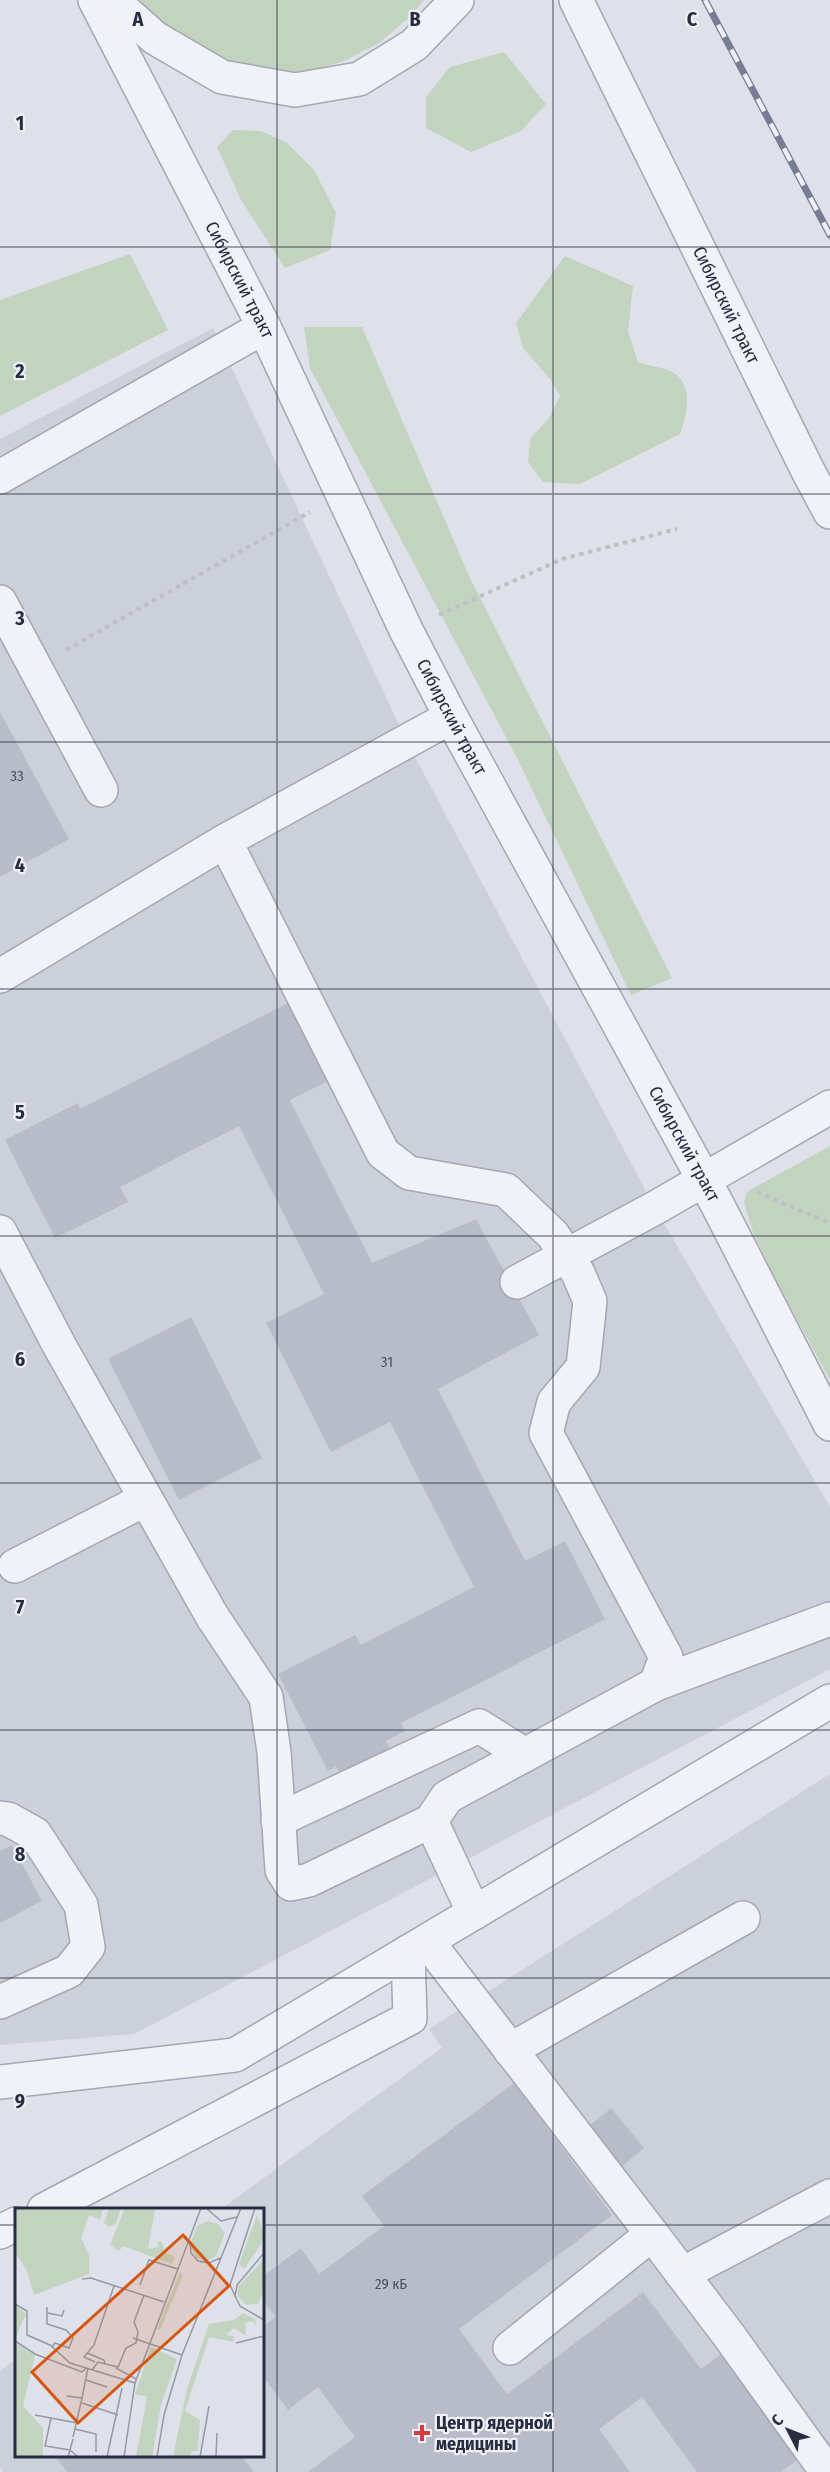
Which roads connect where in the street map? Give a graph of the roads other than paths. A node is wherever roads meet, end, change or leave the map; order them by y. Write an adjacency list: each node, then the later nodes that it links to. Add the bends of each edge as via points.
1 (95, 0): 5 (street, Сибирский тракт)
2 (112, 0): 3 (street, via 154,38 222,77 295,90 359,80 414,45)
3 (457, 0)
4 (576, 0): 7 (street, Сибирский тракт)
5 (264, 327): 6 (street); 9 (street, Сибирский тракт)
6 (0, 477)
7 (830, 512)
8 (0, 602): 10 (street)
9 (451, 717): 11 (street); 14 (street, Сибирский тракт)
10 (101, 790)
11 (225, 841): 12 (street); 16 (street, via 383,1153 409,1173 506,1190 552,1235)
12 (0, 976)
13 (830, 1107): 14 (street)
14 (703, 1179): 16 (street); 18 (street, Сибирский тракт)
15 (0, 1232): 19 (street)
16 (566, 1256): 17 (street); 22 (street, via 590,1301 583,1366 554,1402 546,1433 666,1657)
17 (517, 1282)
18 (830, 1424)
19 (146, 1499): 20 (street); 26 (street, via 212,1616 266,1697)
20 (15, 1566)
21 (830, 1618): 22 (street)
22 (656, 1684): 24 (street)
23 (830, 1701): 28 (street)
24 (525, 1755): 26 (street, via 479,1726); 27 (street, via 447,1797)
25 (0, 1818): 31 (street, via 8,1818 35,1834 81,1905 88,1947 69,1971)
26 (278, 1820): 27 (street, via 282,1870 291,1884 309,1880)
27 (431, 1821): 28 (street)
28 (474, 1913): 30 (street)
29 (743, 1918): 32 (street)
30 (418, 1947): 32 (street); 33 (street, via 235,2055); 35 (street, via 410,2018)
31 (0, 2002)
32 (510, 2050): 38 (street)
33 (0, 2082)
34 (830, 2196): 39 (street)
35 (48, 2208)
36 (15, 2224): 37 (street)
37 (0, 2232)
38 (652, 2234): 39 (street); 40 (street)
39 (682, 2274): 41 (street)
40 (510, 2348)
41 (827, 2472)

